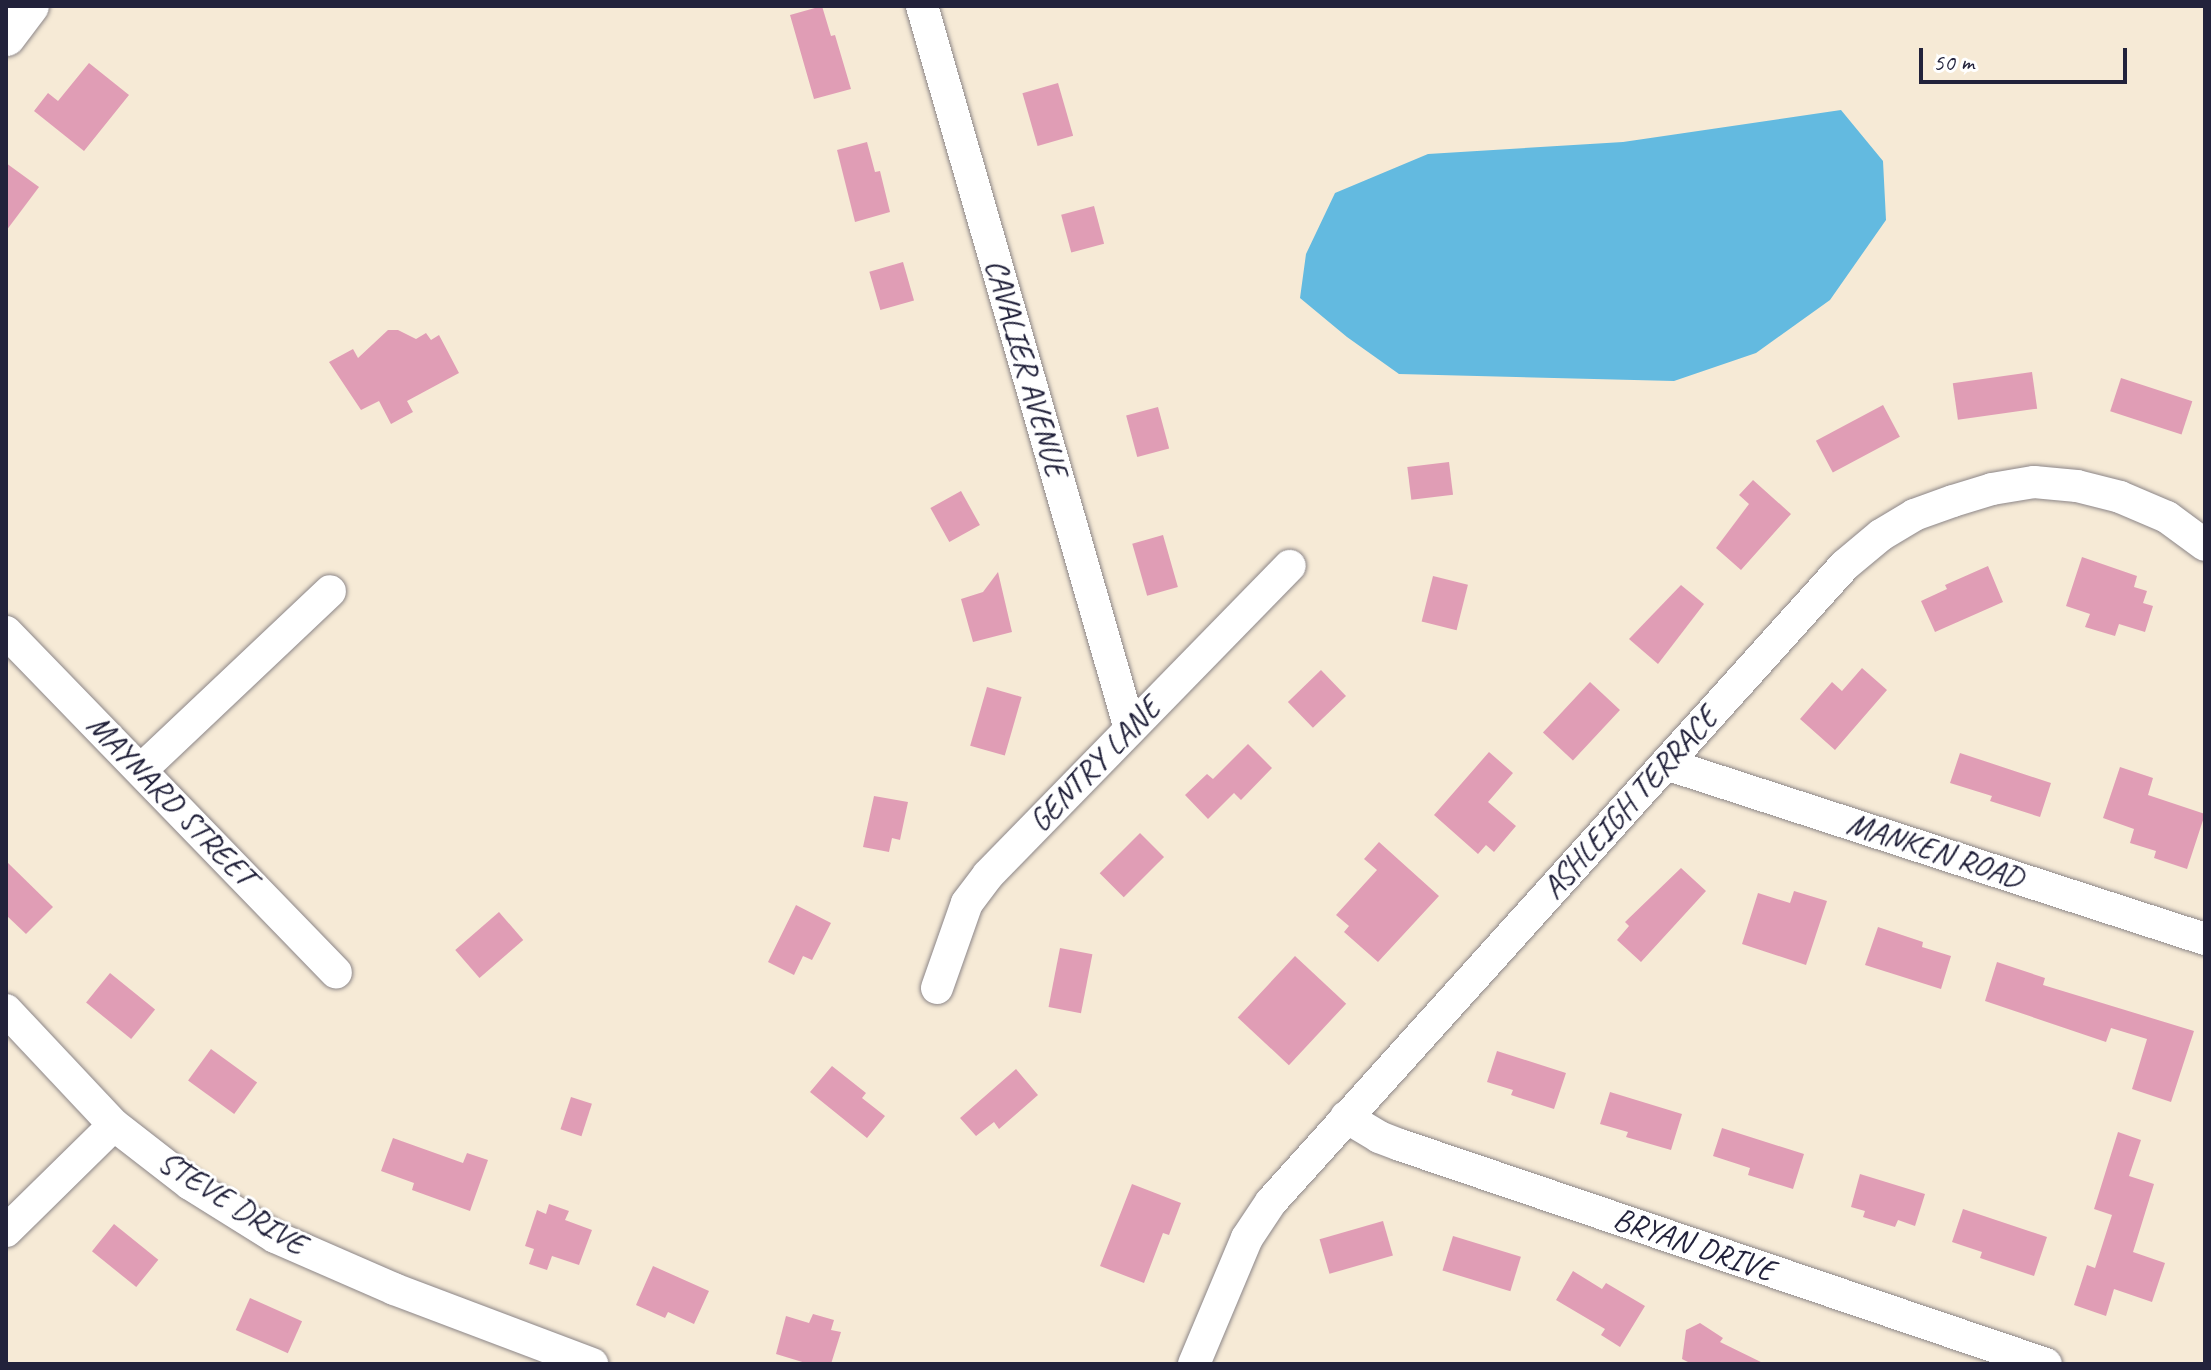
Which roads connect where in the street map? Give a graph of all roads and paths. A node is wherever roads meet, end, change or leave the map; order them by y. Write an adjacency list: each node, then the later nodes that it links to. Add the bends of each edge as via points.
1 (29, 6): 3 (street)
2 (922, 6): 8 (street, CAVALIER AVENUE)
3 (6, 36)
4 (2205, 545): 9 (street, ASHLEIGH TERRACE, via 2167,517 2077,486 2034,482 1992,489 1914,515 1845,565)
5 (1290, 566): 8 (street, GENTRY LANE)
6 (330, 591): 10 (street)
7 (6, 632): 10 (street, MAYNARD STREET)
8 (1130, 729): 13 (street, GENTRY LANE, via 967,903)
9 (1666, 764): 11 (street, MANKEN ROAD); 15 (street, ASHLEIGH TERRACE)
10 (141, 770): 12 (street, MAYNARD STREET)
11 (2205, 939)
12 (336, 972)
13 (937, 988)
14 (6, 1010): 16 (street, STEVE DRIVE)
15 (1346, 1117): 19 (street, ASHLEIGH TERRACE, via 1271,1202 1247,1238); 20 (street, BRYAN DRIVE, via 1389,1141)
16 (114, 1125): 17 (street); 18 (street, STEVE DRIVE, via 190,1184 275,1237 394,1289)
17 (6, 1231)
18 (592, 1364)
19 (1194, 1364)
20 (2046, 1364)

